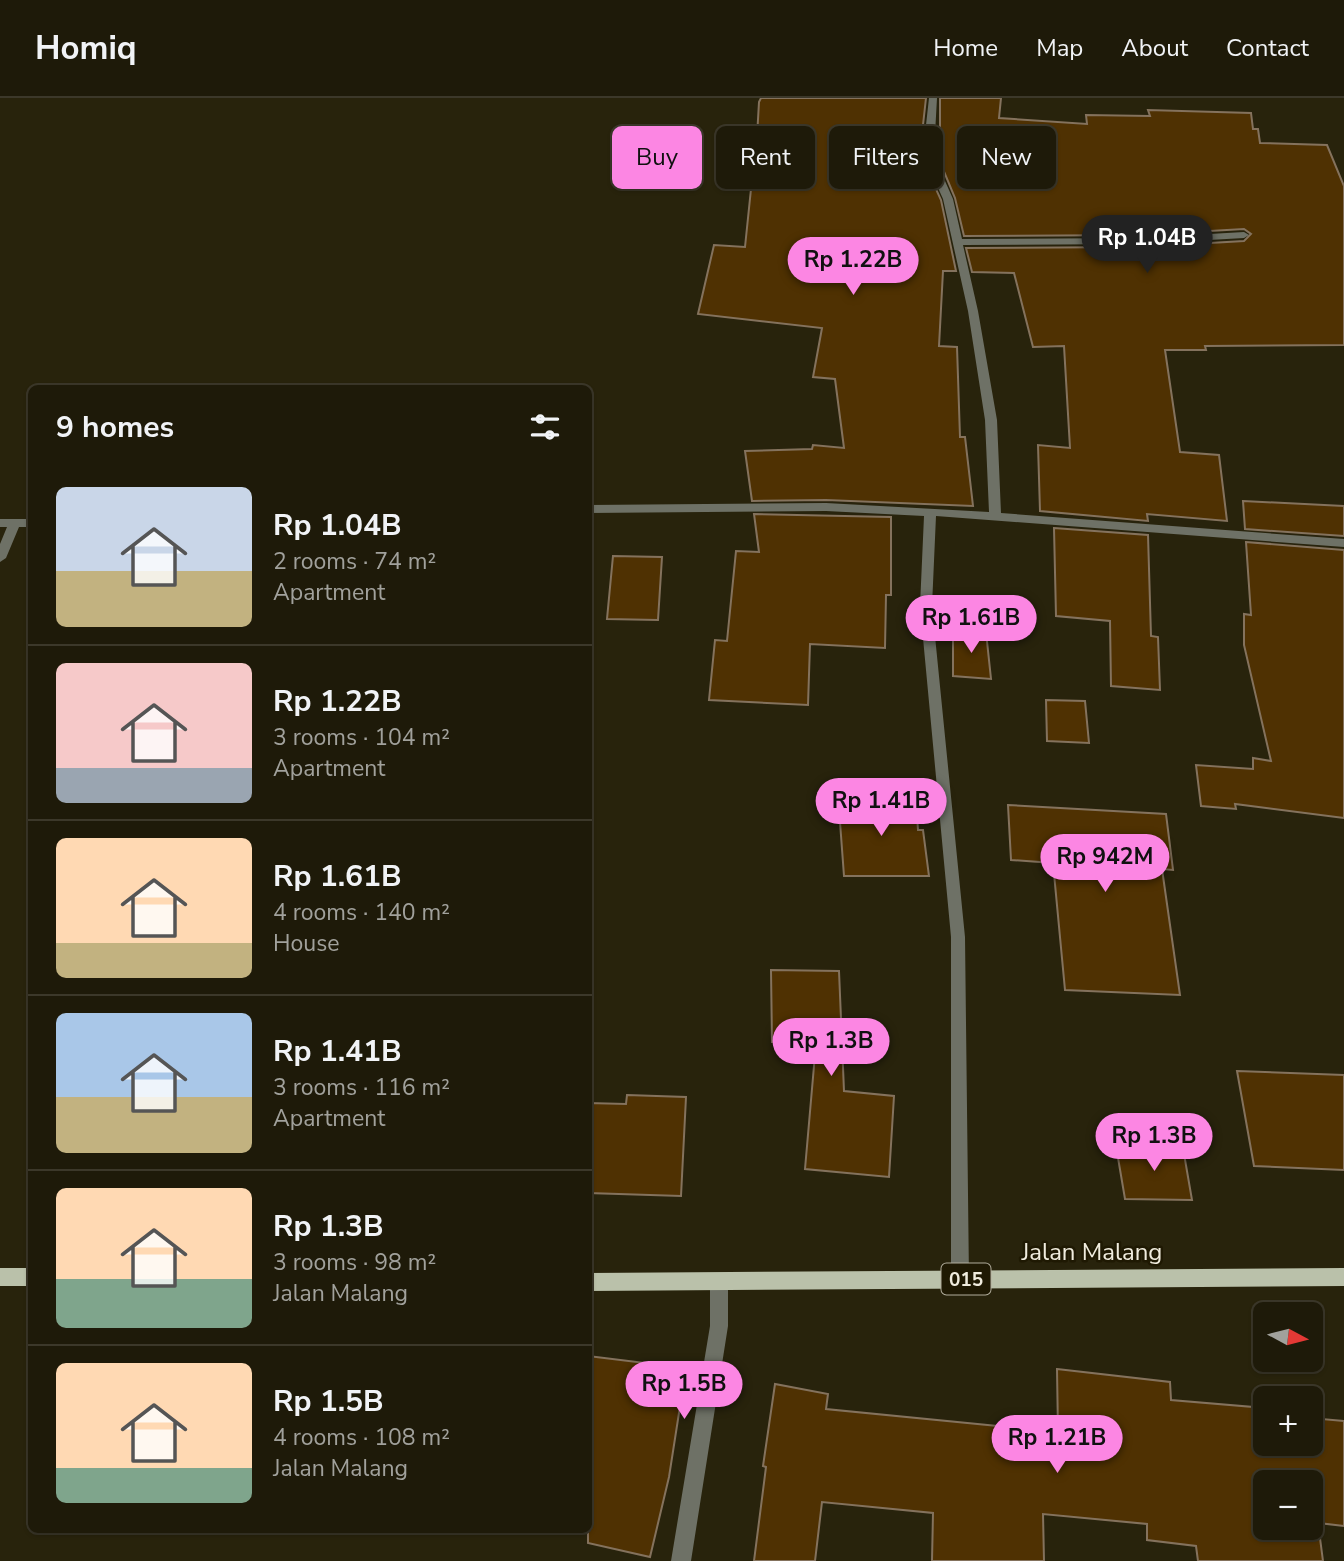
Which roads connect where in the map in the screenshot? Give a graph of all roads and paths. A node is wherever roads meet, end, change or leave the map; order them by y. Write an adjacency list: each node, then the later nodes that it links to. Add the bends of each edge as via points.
1 (933, 98): 3 (street, via 932,163 948,199)
2 (1244, 235): 3 (street)
3 (957, 242): 6 (street, via 991,420)
4 (592, 509): 5 (street, via 826,507)
5 (930, 513): 6 (street); 15 (street, via 926,606 958,937)
6 (996, 516): 10 (street)
7 (0, 523): 8 (street)
8 (15, 523): 9 (street); 11 (street)
9 (28, 523)
10 (1344, 543)
11 (0, 558)
12 (0, 1277): 13 (main road)
13 (28, 1277)
14 (1344, 1277): 15 (main road, Jalan Malang / 015)
15 (960, 1279): 17 (main road, Jalan Malang / 015)
16 (592, 1282): 17 (main road, Jalan Malang / 015)
17 (719, 1283): 18 (street, via 719,1326)
18 (681, 1561)

